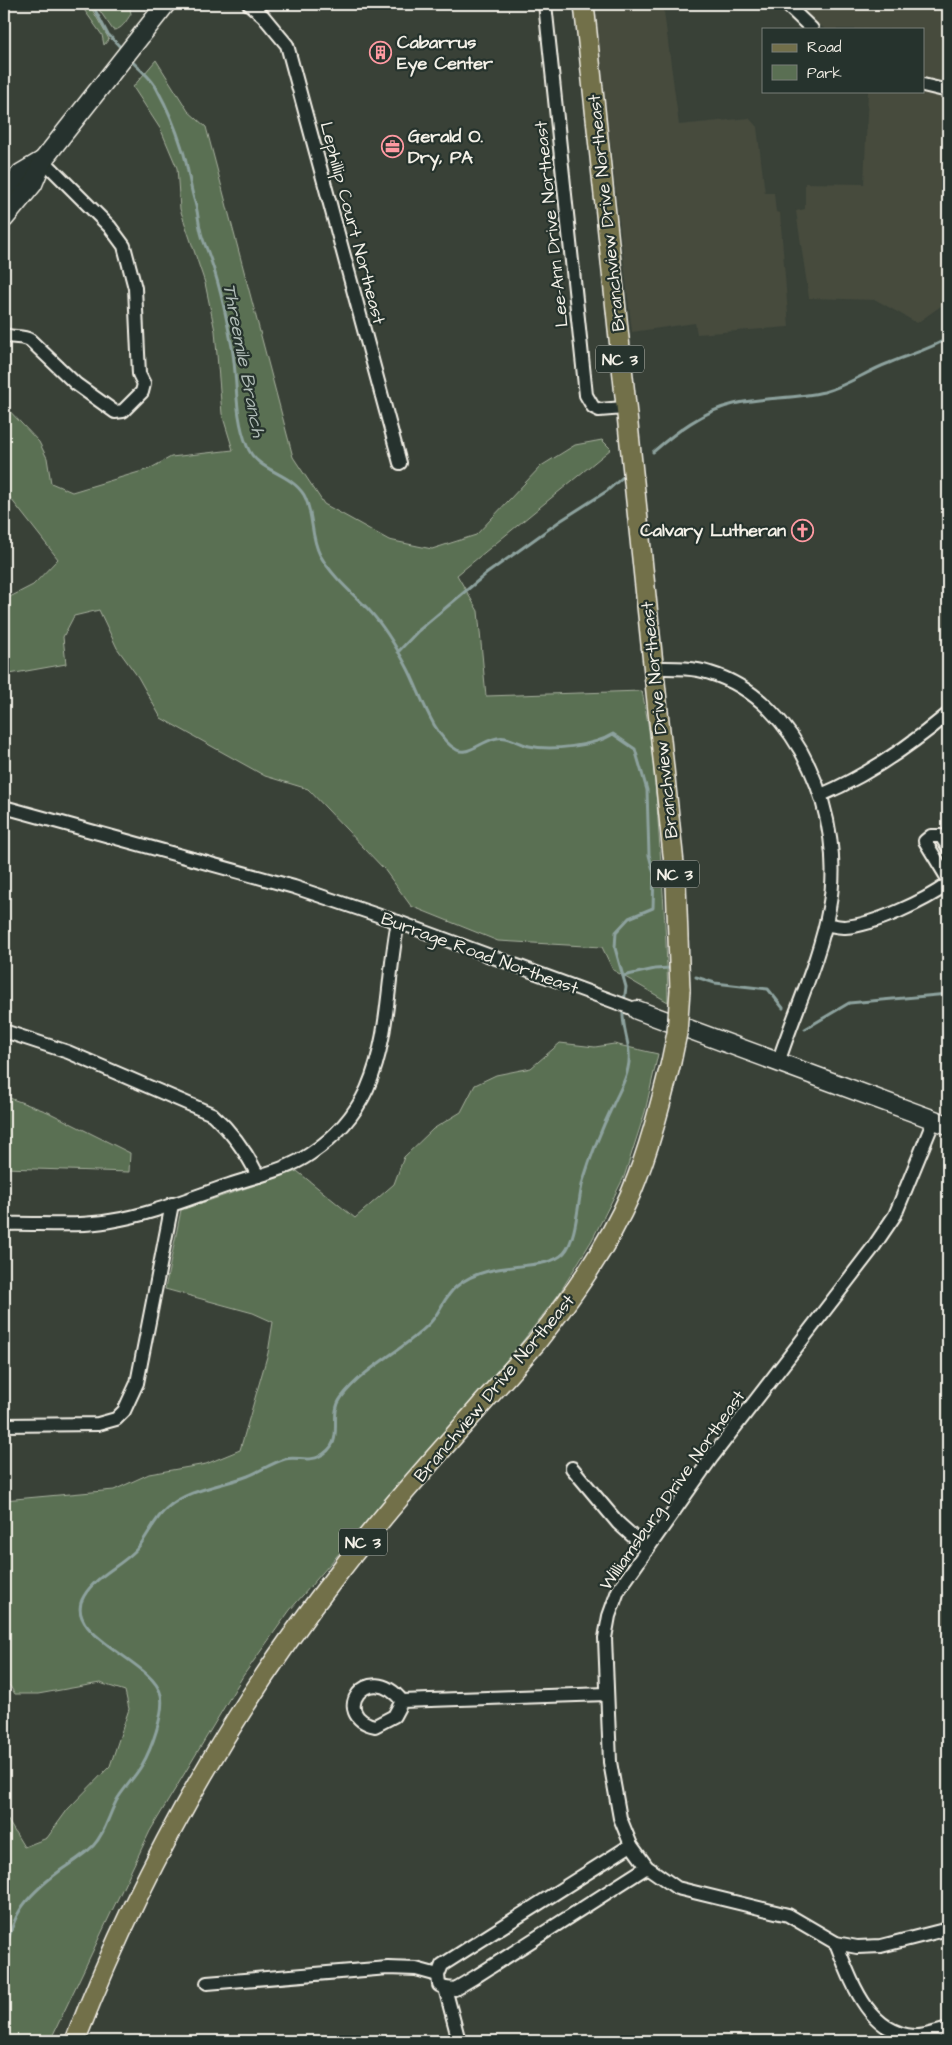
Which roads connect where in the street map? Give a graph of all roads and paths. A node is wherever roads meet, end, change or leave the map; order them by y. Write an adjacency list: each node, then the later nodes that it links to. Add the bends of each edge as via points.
1 (166, 4): 9 (main road)
2 (249, 4): 14 (street, Lephillip Court Northeast, via 264,16 287,45)
3 (545, 4): 13 (street, Lee-Ann Drive Northeast, via 586,395 593,407 599,410)
4 (584, 4): 13 (main road, Branchview Drive Northeast / NC 3)
5 (786, 4): 6 (street)
6 (811, 28)
7 (924, 85): 8 (street)
8 (948, 90)
9 (43, 160): 10 (main road, via 22,173); 11 (main road, via 33,184); 12 (street, via 110,227 124,246 135,288 139,374 144,384 142,392 123,411 115,412 76,384 30,340)
10 (4, 194)
11 (4, 219)
12 (4, 334)
13 (624, 408): 15 (main road, Branchview Drive Northeast / NC 3)
14 (400, 463)
15 (653, 668): 17 (street, via 709,672 742,688 763,705 791,737 809,766); 44 (main road, Branchview Drive Northeast / NC 3, bridge, via 676,883 680,990 671,1062 646,1151 630,1193 600,1252 566,1305 340,1571 227,1733 157,1858 116,1943)
16 (948, 714): 17 (street, via 848,783)
17 (821, 795): 23 (street, via 833,859)
18 (4, 807): 22 (street, Burrage Road Northeast, via 294,887)
19 (948, 847): 20 (street, via 941,836 931,836 925,841)
20 (948, 879)
21 (948, 884): 23 (street, via 922,902 860,924 844,927)
22 (398, 922): 24 (street, Burrage Road Northeast); 28 (street, via 378,1057 356,1110 336,1134 312,1153 300,1161)
23 (826, 925): 26 (street)
24 (637, 1010): 26 (main road, Burrage Road Northeast)
25 (4, 1031): 28 (street, via 68,1052 212,1114 243,1149)
26 (778, 1063): 27 (main road, Burrage Road Northeast)
27 (941, 1123): 33 (street, Williamsburg Drive Northeast, via 895,1215 872,1249 718,1450)
28 (258, 1176): 29 (street)
29 (172, 1204): 30 (street, via 110,1222); 31 (street, via 137,1383 124,1411 116,1419 98,1424)
30 (4, 1224)
31 (4, 1424)
32 (572, 1468): 33 (street, via 618,1523)
33 (647, 1549): 34 (street, Williamsburg Drive Northeast, via 618,1591 609,1616 605,1638)
34 (607, 1694): 35 (street); 36 (street, Williamsburg Drive Northeast, via 615,1801)
35 (402, 1701)
36 (631, 1845): 37 (street, Williamsburg Drive Northeast); 40 (street, via 442,1965)
37 (647, 1867): 39 (street, Williamsburg Drive Northeast, via 685,1890 788,1915); 42 (street, via 475,1977 455,1988)
38 (948, 1929): 39 (street, Williamsburg Drive Northeast, via 881,1946 857,1947)
39 (836, 1943): 43 (street, via 864,2003 882,2024 916,2037)
40 (438, 1975): 41 (street, via 416,1968 388,1968); 42 (street, via 439,1985)
41 (207, 1983)
42 (445, 1988): 45 (street)
43 (948, 2029)
44 (75, 2041)
45 (459, 2041)

